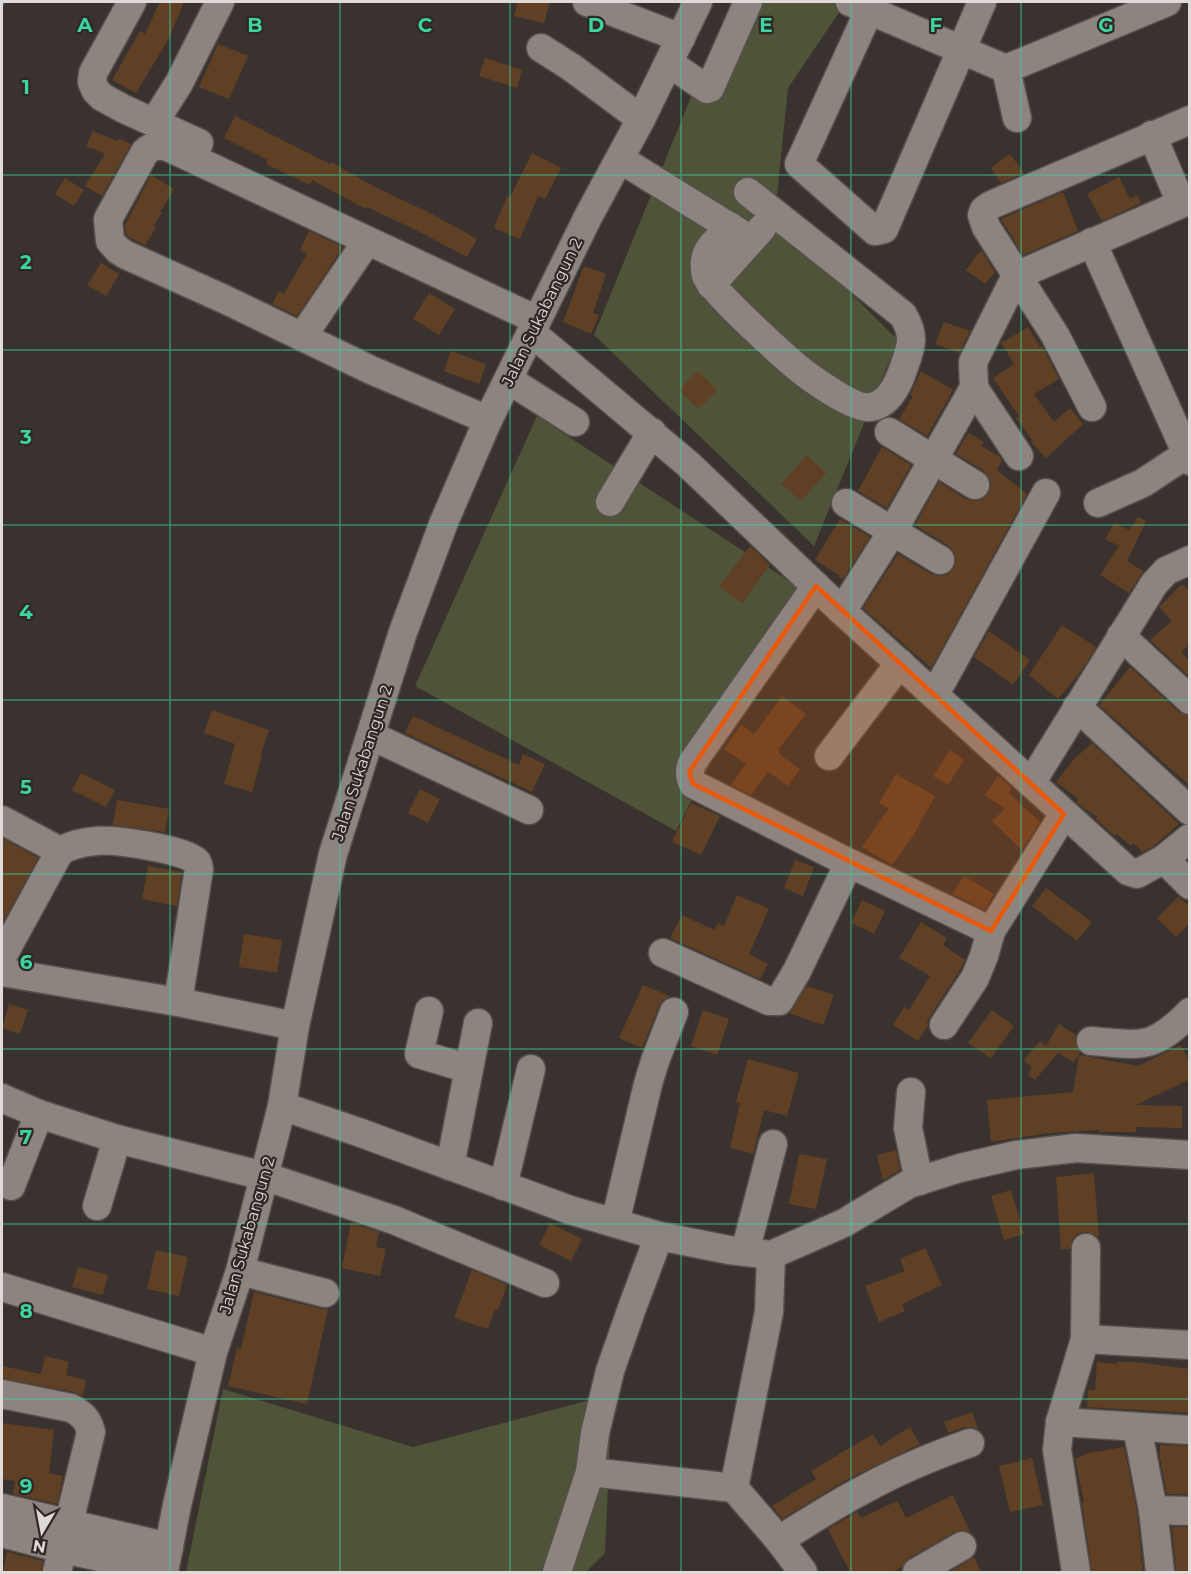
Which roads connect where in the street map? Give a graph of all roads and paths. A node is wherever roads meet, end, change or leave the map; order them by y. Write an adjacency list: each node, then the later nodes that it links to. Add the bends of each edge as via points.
1 (132, 2): 16 (street, via 93,73 92,82 102,97)
2 (220, 2): 16 (street)
3 (587, 2): 11 (street)
4 (698, 2): 11 (street, Jalan Sukabangun 2)
5 (748, 2): 11 (street, via 710,88)
6 (982, 2): 10 (street)
7 (1167, 2): 12 (street)
8 (864, 4): 10 (street); 10 (street, via 799,164 875,231 884,229)
9 (540, 48): 14 (street)
10 (960, 50): 12 (street)
11 (675, 51): 14 (street, Jalan Sukabangun 2)
12 (1006, 69): 13 (street)
13 (1017, 118)
14 (641, 119): 18 (street, Jalan Sukabangun 2)
15 (1190, 120): 17 (street)
16 (155, 121): 26 (street, via 491,281)
17 (1152, 135): 20 (street); 25 (street, via 984,210 986,226)
18 (620, 159): 22 (street); 26 (street, Jalan Sukabangun 2)
19 (748, 192): 21 (street)
20 (1185, 202): 24 (street)
21 (777, 215): 22 (street); 22 (street, via 881,296 909,325 910,352 898,384 886,400 864,407 833,392 805,374 721,297 706,279 708,249)
22 (741, 234)
23 (367, 241): 26 (street); 27 (street); 27 (street, via 168,147 158,145 145,152 108,219 110,241 126,255)
24 (1092, 242): 25 (street); 36 (street)
25 (1016, 276): 29 (street, via 973,362); 30 (street, via 1054,334)
26 (538, 319): 28 (street, Jalan Sukabangun 2); 33 (street)
27 (302, 337): 31 (street)
28 (509, 380): 31 (street, Jalan Sukabangun 2); 32 (street)
29 (974, 388): 35 (street); 37 (street)
30 (1092, 407)
31 (488, 420): 53 (street, Jalan Sukabangun 2, via 425,570)
32 (575, 422)
33 (652, 432): 40 (street); 46 (street)
34 (889, 432): 37 (street)
35 (1019, 456)
36 (1188, 456): 41 (street, via 1143,483)
37 (933, 458): 38 (street); 43 (street)
38 (975, 485)
39 (1046, 493): 50 (street)
40 (610, 502)
41 (1098, 503)
42 (846, 504): 43 (street)
43 (892, 532): 44 (street); 47 (street)
44 (940, 560)
45 (1185, 568): 48 (street, via 1166,571)
46 (816, 586): 47 (street); 63 (street, via 692,763 690,772 693,784)
47 (842, 611): 49 (street)
48 (1121, 636): 51 (street); 52 (street)
49 (900, 663): 50 (street); 54 (street)
50 (935, 694): 55 (street)
51 (1190, 700)
52 (1077, 707): 55 (street); 57 (street)
53 (372, 736): 56 (street); 75 (street, Jalan Sukabangun 2, via 333,854)
54 (829, 756)
55 (1031, 783): 58 (street)
56 (529, 810)
57 (1190, 811)
58 (1064, 814): 62 (street, via 1131,873 1137,874); 65 (street)
59 (2, 820): 61 (street)
60 (1190, 838): 62 (street)
61 (60, 850): 67 (street); 69 (street, via 110,840 158,848 198,863)
62 (1164, 859): 64 (street)
63 (849, 863): 65 (street); 66 (street, via 779,1001 769,1001)
64 (1190, 885)
65 (991, 931): 74 (street, via 975,978)
66 (663, 953)
67 (2, 957)
68 (2, 972): 69 (street)
69 (178, 1002): 75 (street)
70 (429, 1011): 78 (street, via 419,1054)
71 (675, 1012): 92 (street, via 651,1073)
72 (1190, 1012): 76 (street, via 1174,1029 1144,1044)
73 (478, 1023): 78 (street)
74 (944, 1025)
75 (296, 1026): 81 (street, Jalan Sukabangun 2)
76 (1091, 1041)
77 (531, 1069): 90 (street)
78 (469, 1070): 86 (street)
79 (911, 1092): 88 (street, via 908,1128)
80 (2, 1098): 82 (street)
81 (282, 1106): 86 (street); 87 (street, Jalan Sukabangun 2)
82 (39, 1114): 83 (street); 89 (street)
83 (117, 1139): 87 (street); 91 (street)
84 (773, 1144): 95 (street)
85 (1190, 1155): 88 (street, via 1076,1148 1016,1155)
86 (450, 1166): 90 (street)
87 (264, 1176): 96 (street, Jalan Sukabangun 2); 97 (street, via 394,1220)
88 (919, 1181): 95 (street, via 844,1223)
89 (11, 1186)
90 (503, 1186): 92 (street)
91 (97, 1206)
92 (615, 1223): 93 (street)
93 (659, 1236): 95 (street); 108 (street, via 610,1371)
94 (1086, 1248): 100 (street)
95 (758, 1254): 109 (street, via 769,1312)
96 (240, 1271): 99 (street); 102 (street, Jalan Sukabangun 2)
97 (545, 1283)
98 (2, 1287): 102 (street)
99 (325, 1293)
100 (1085, 1339): 101 (street); 104 (street)
101 (1190, 1345)
102 (213, 1352): 117 (street, Jalan Sukabangun 2)
103 (2, 1394): 116 (street, via 71,1408 88,1421 91,1432)
104 (1060, 1422): 105 (street); 121 (street, via 1057,1450)
105 (1137, 1427): 106 (street); 111 (street)
106 (1190, 1430)
107 (970, 1443): 114 (street, via 892,1475)
108 (590, 1472): 109 (street); 118 (street)
109 (734, 1488): 114 (street)
110 (2, 1508): 116 (street)
111 (1153, 1510): 112 (street); 122 (street)
112 (1190, 1511)
113 (2, 1533): 116 (street)
114 (779, 1540): 119 (street)
115 (962, 1546): 120 (street)
116 (63, 1549): 117 (street)
117 (166, 1564)
118 (557, 1572)
119 (803, 1572)
120 (916, 1572)
121 (1076, 1572)
122 (1160, 1572)

